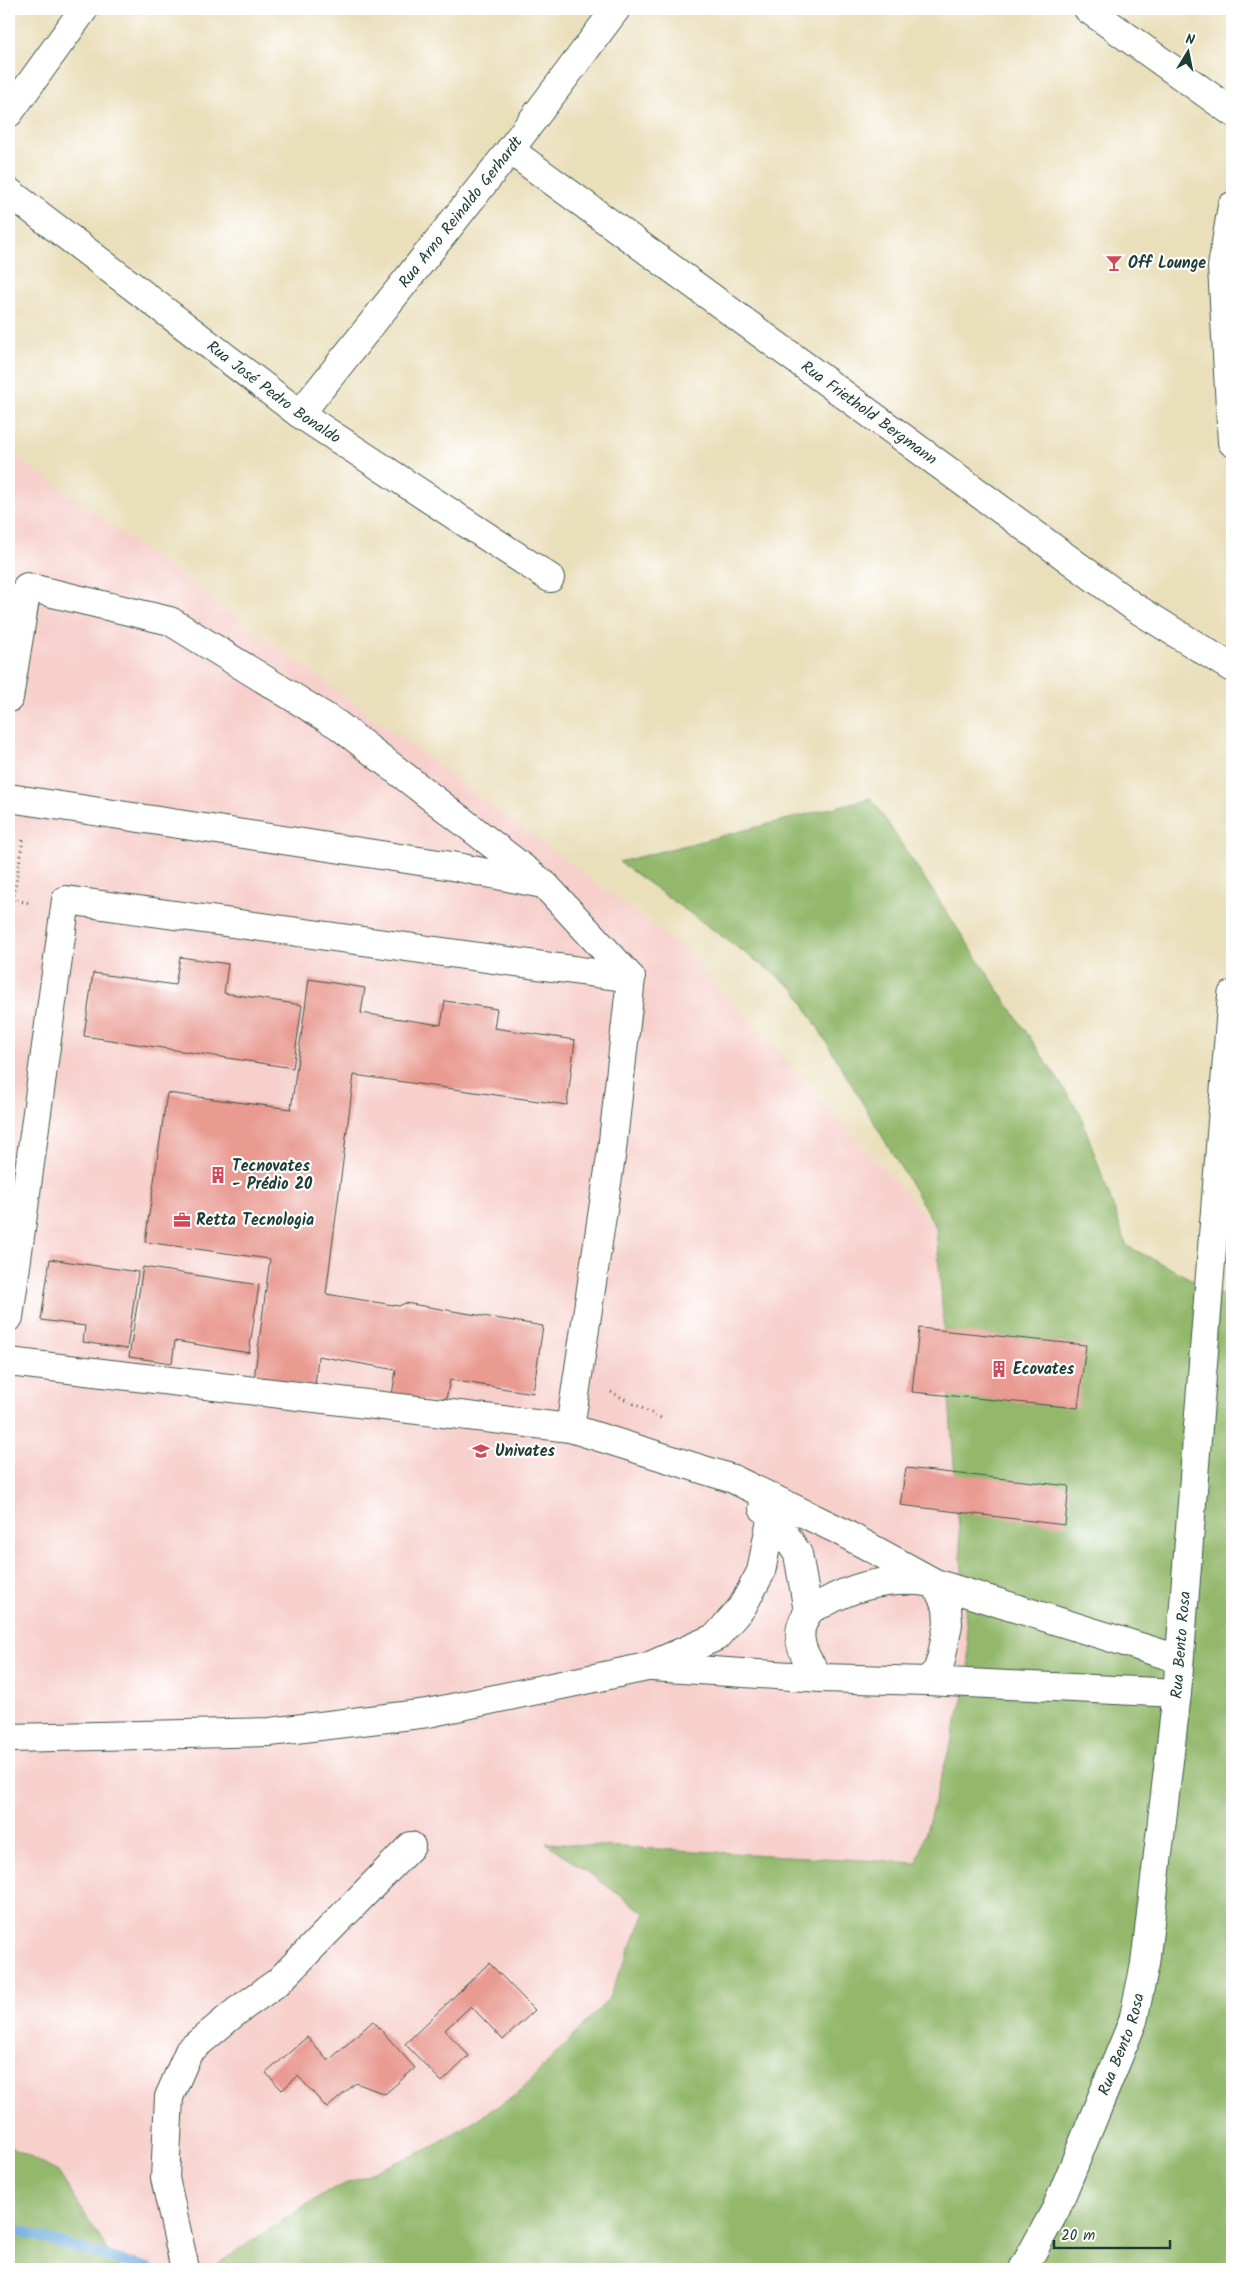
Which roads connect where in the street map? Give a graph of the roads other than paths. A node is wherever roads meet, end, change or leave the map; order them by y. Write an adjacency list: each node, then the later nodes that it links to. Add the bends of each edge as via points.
1 (84, 9): 5 (street)
2 (616, 9): 6 (street, Rua Arno Reinaldo Gerhardt)
3 (1088, 9): 4 (street)
4 (1232, 112)
5 (9, 113)
6 (510, 150): 9 (street, Rua Arno Reinaldo Gerhardt); 12 (street, Rua Friethold Bergmann, via 1134,607)
7 (9, 192): 9 (street, Rua José Pedro Bonaldo)
8 (1232, 206): 10 (street, via 1222,267)
9 (300, 414): 11 (street, Rua José Pedro Bonaldo)
10 (1232, 442)
11 (550, 578)
12 (1232, 668)
13 (9, 698): 15 (street, via 27,587 170,620 338,725)
14 (9, 798): 15 (street, via 452,866)
15 (545, 884): 16 (street)
16 (631, 978): 18 (street, via 66,900); 20 (street, via 612,1150)
17 (1232, 995): 25 (street, Rua Bento Rosa)
18 (9, 1317)
19 (9, 1362): 20 (street)
20 (570, 1428): 21 (street)
21 (733, 1479): 22 (street); 23 (street, via 838,1530)
22 (772, 1515): 24 (street, via 798,1554); 26 (street, via 760,1572 742,1608 716,1637)
23 (934, 1583): 24 (street, via 908,1580 878,1582 844,1593); 25 (street); 28 (street, via 947,1607 948,1624 942,1660)
24 (808, 1611): 27 (street, via 800,1639 803,1654)
25 (1179, 1659): 29 (street, Rua Bento Rosa)
26 (647, 1667): 27 (street); 31 (street, via 428,1713 280,1731)
27 (821, 1678): 28 (street)
28 (928, 1681): 29 (street)
29 (1177, 1693): 35 (street, Rua Bento Rosa, via 1145,1964 1133,2020 1056,2209)
30 (9, 1728): 31 (street)
31 (59, 1736): 32 (street)
32 (9, 1738)
33 (411, 1846): 34 (street, via 278,1982 189,2051 169,2097 166,2178)
34 (185, 2269)
35 (1023, 2269)

